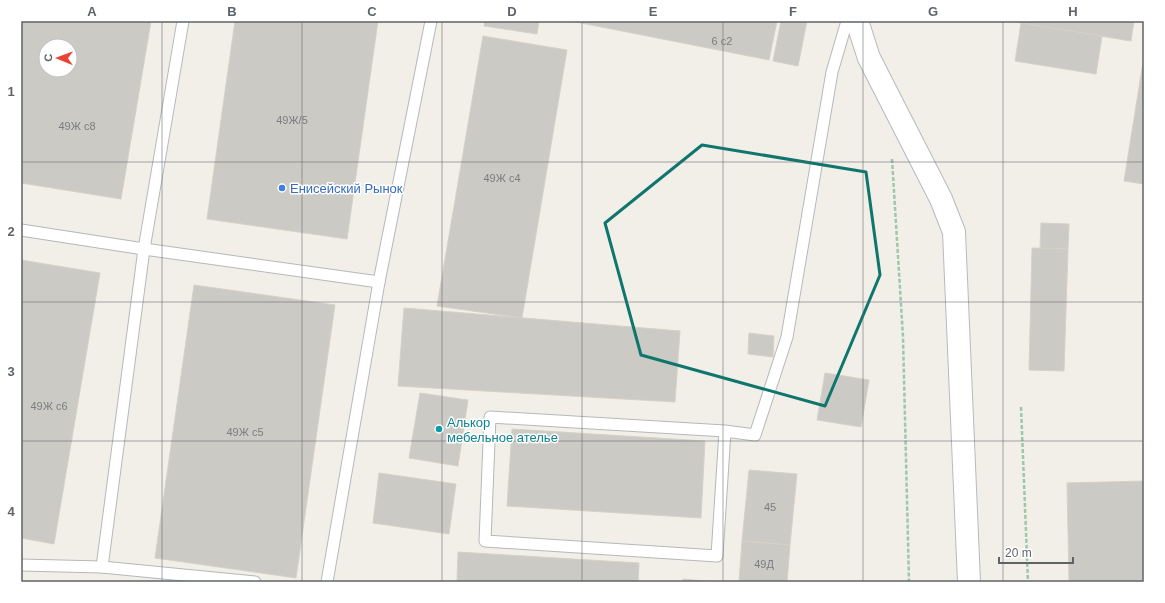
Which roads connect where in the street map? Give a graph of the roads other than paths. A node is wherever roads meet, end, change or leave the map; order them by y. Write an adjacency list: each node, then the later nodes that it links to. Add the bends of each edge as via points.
1 (183, 21): 6 (lane)
2 (431, 21): 7 (lane)
3 (846, 21): 8 (lane, via 832,72 786,337 755,435)
4 (858, 21): 13 (street, via 869,58 941,199 954,232)
5 (21, 230): 6 (lane)
6 (144, 250): 7 (lane); 10 (lane)
7 (379, 282): 12 (lane)
8 (724, 431): 8 (lane, via 490,417 485,541 716,556)
9 (21, 565): 10 (lane)
10 (102, 567): 11 (lane)
11 (255, 582)
12 (327, 582)
13 (969, 582)

